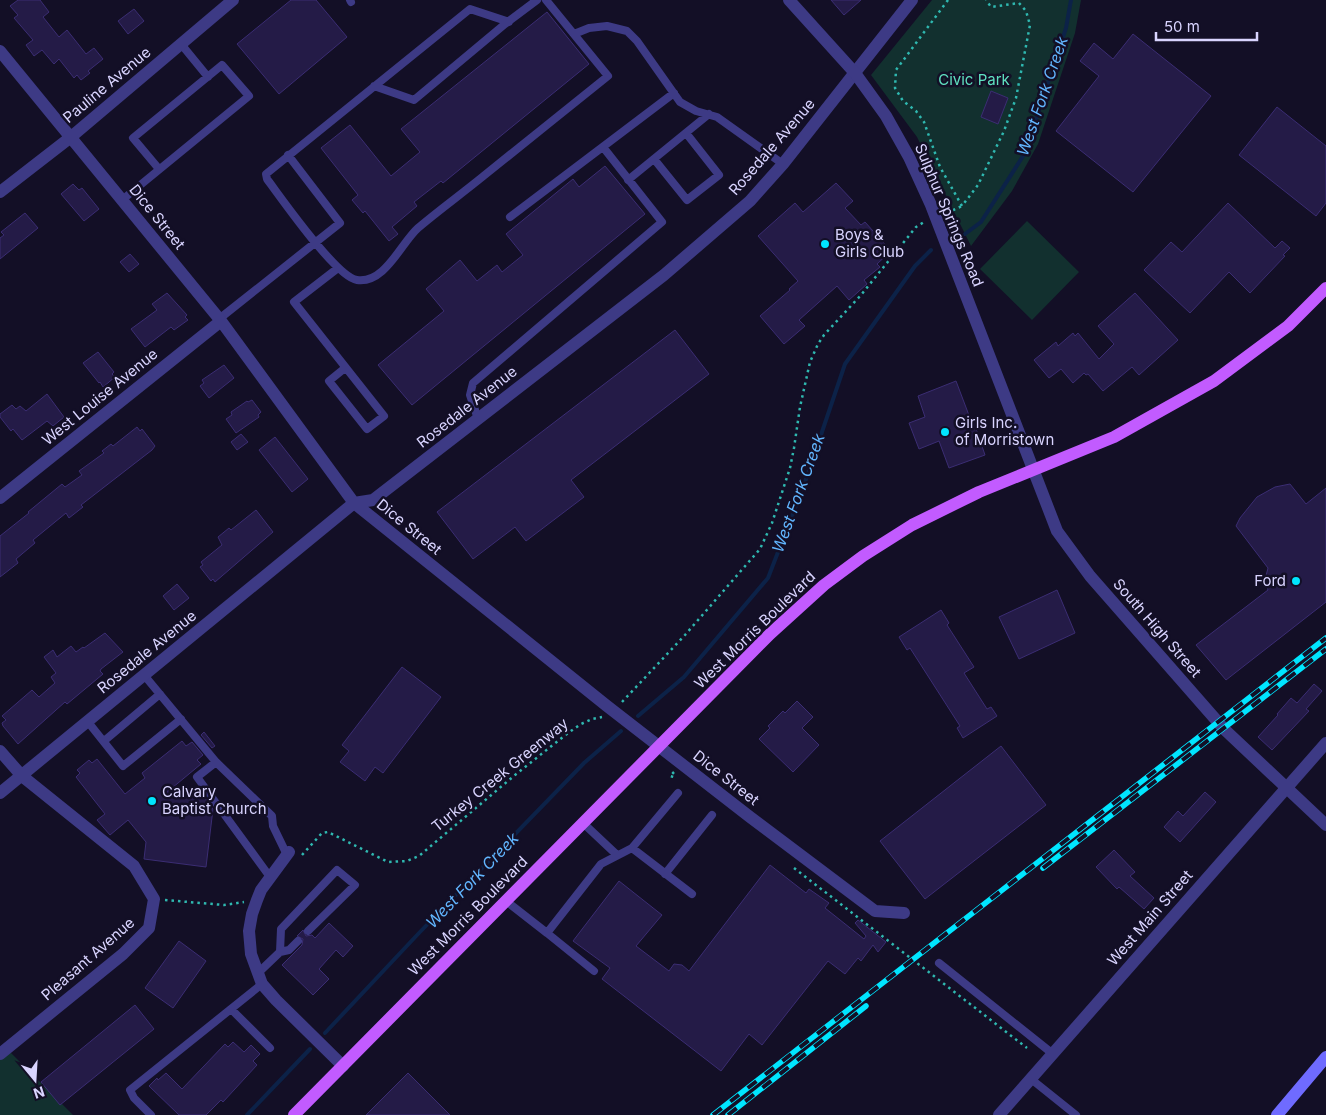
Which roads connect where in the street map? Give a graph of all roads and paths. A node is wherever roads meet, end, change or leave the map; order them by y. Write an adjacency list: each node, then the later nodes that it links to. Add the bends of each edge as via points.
1 (233, 0): 10 (street, Pauline Avenue)
2 (538, 0): 8 (lane)
3 (546, 0): 9 (lane)
4 (789, 0): 12 (street, Sulphur Springs Road)
5 (912, 0): 12 (street, Rosedale Avenue)
6 (948, 0): 27 (path, via 896,70 894,88 924,122 940,167)
7 (986, 0): 27 (path, via 991,7 1019,3 1026,11 1030,25 1016,98 1004,131 978,185)
8 (509, 22): 14 (lane, via 470,9); 14 (lane, via 414,100)
9 (574, 34): 15 (lane, via 608,26 627,31); 32 (lane, via 608,76 417,230 378,275 357,280)
10 (181, 44): 13 (lane); 18 (street, Pauline Avenue)
11 (0, 51): 18 (street, Dice Street)
12 (855, 73): 22 (street, Rosedale Avenue); 37 (street, Sulphur Springs Road, via 886,116 931,205)
13 (208, 77): 23 (lane, via 133,138); 23 (lane, via 222,65 249,96)
14 (374, 86): 20 (lane)
15 (674, 93): 16 (lane, via 680,102); 19 (lane)
16 (709, 114): 17 (lane); 22 (lane)
17 (686, 133): 21 (lane); 21 (lane, via 719,175 687,200)
18 (71, 137): 25 (street, Pauline Avenue); 26 (street, Dice Street)
19 (603, 147): 24 (lane); 29 (lane)
20 (288, 155): 31 (lane, via 266,174 267,179); 31 (lane, via 340,223)
21 (654, 159): 24 (lane)
22 (783, 164): 36 (street, Rosedale Avenue, via 750,201 664,275)
23 (159, 169): 26 (lane)
24 (628, 180): 36 (lane, via 662,222 473,383 470,395)
25 (0, 192)
26 (122, 200): 34 (street, Dice Street)
27 (962, 206): 28 (path)
28 (947, 213)
29 (510, 217)
30 (925, 222): 42 (path, Turkey Creek Greenway, via 916,227 818,344 810,362 790,468 760,549)
31 (316, 242): 32 (lane); 34 (lane)
32 (338, 268): 35 (lane, via 294,302)
33 (1326, 288): 37 (main road, West Morris Boulevard, via 1288,326 1214,381 1114,436)
34 (220, 320): 38 (street, West Louise Avenue); 39 (street, Dice Street)
35 (346, 368): 35 (lane, via 384,416 367,429 329,381)
36 (478, 419): 39 (street, Rosedale Avenue, via 373,500)
37 (1033, 469): 47 (main road, West Morris Boulevard, via 947,507 863,556 784,621); 53 (street, South High Street, via 1057,531 1090,576 1224,728)
38 (0, 498)
39 (354, 503): 40 (street, Rosedale Avenue); 42 (street, Dice Street)
40 (144, 675): 41 (lane); 44 (street, Rosedale Avenue)
41 (160, 694): 43 (lane); 45 (lane)
42 (614, 711): 47 (street, Dice Street); 61 (path, Turkey Creek Greenway, via 581,724 568,733 419,856 407,862 388,862 328,832 322,833)
43 (181, 719): 45 (lane, via 123,766); 49 (lane)
44 (88, 722): 45 (lane); 51 (street, Rosedale Avenue)
45 (104, 742)
46 (1326, 743): 53 (street, West Main Street)
47 (660, 746): 50 (street, Dice Street); 57 (main road, West Morris Boulevard)
48 (0, 751): 51 (street)
49 (216, 762): 60 (lane, via 272,816 273,826); 65 (lane, via 197,778)
50 (682, 764): 52 (path, via 670,776); 70 (street, Dice Street, via 875,911)
51 (22, 776): 54 (street, Rosedale Avenue); 67 (street, via 134,866)
52 (680, 778)
53 (1286, 788): 58 (street, South High Street); 82 (street, West Main Street)
54 (0, 793)
55 (678, 794): 59 (lane)
56 (712, 815): 64 (lane)
57 (583, 823): 62 (lane); 69 (main road, West Morris Boulevard)
58 (1326, 824)
59 (632, 848): 62 (lane); 64 (lane)
60 (288, 853): 65 (street)
61 (302, 855)
62 (618, 855): 72 (lane, via 601,864)
63 (793, 867): 82 (path)
64 (665, 874): 66 (lane)
65 (270, 877): 68 (street)
66 (692, 894)
67 (154, 899): 68 (path, via 224,905); 80 (street, Pleasant Avenue, via 149,928 123,954)
68 (257, 900): 77 (street, via 249,931 251,954)
69 (506, 901): 72 (lane); 83 (main road, West Morris Boulevard)
70 (904, 912)
71 (308, 930): 74 (lane, via 355,885 337,870 281,929)
72 (547, 934): 76 (lane)
73 (298, 941): 74 (lane, via 289,950)
74 (280, 952): 77 (lane)
75 (939, 964): 82 (lane)
76 (594, 971)
77 (260, 978): 78 (lane); 83 (street, via 276,1000)
78 (231, 1009): 79 (lane); 85 (lane, via 130,1090)
79 (270, 1048)
80 (0, 1054)
81 (1326, 1057): 89 (main road)
82 (1050, 1058): 84 (street, West Main Street)
83 (343, 1066): 86 (main road, West Morris Boulevard)
84 (1031, 1079): 87 (street, West Main Street); 88 (lane)
85 (151, 1115)
86 (294, 1115)
87 (999, 1115)
88 (1076, 1115)
89 (1277, 1115)

